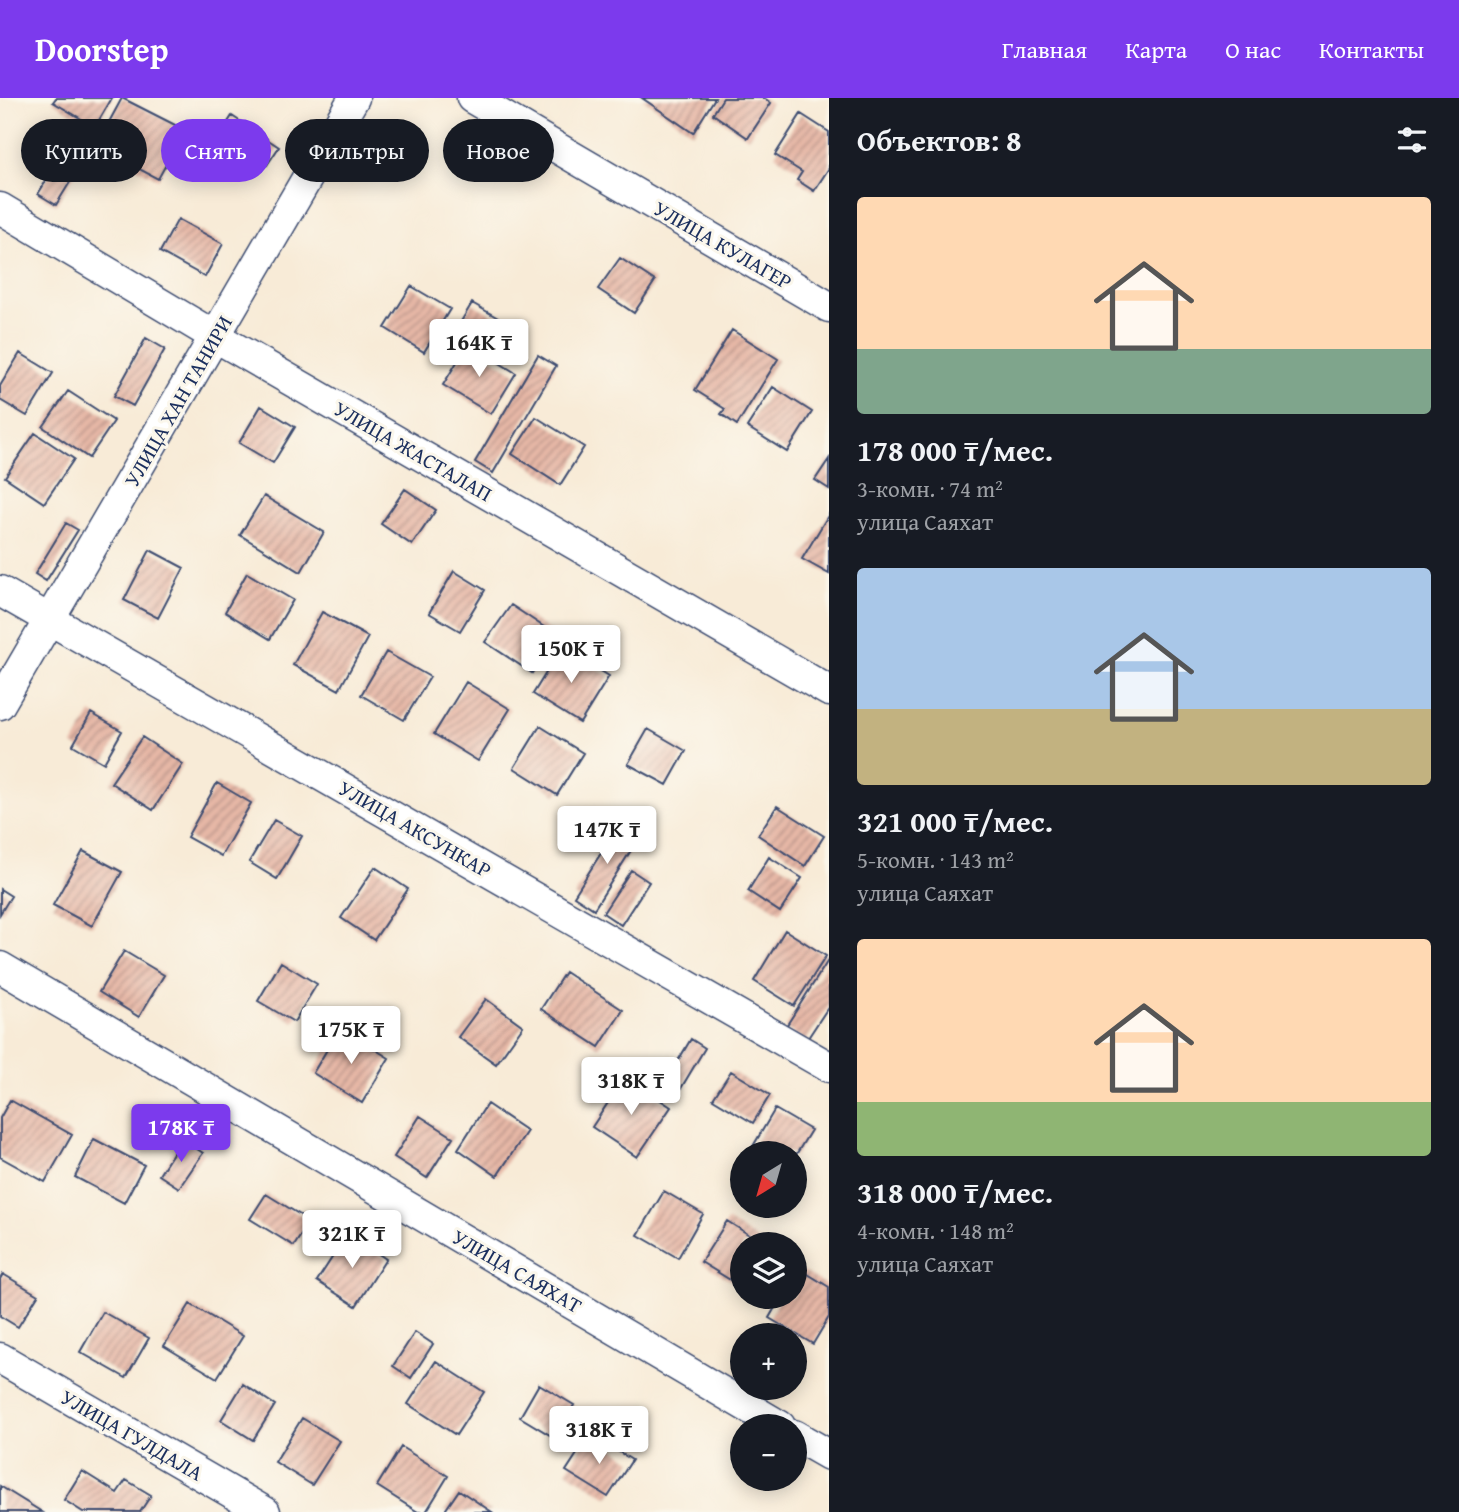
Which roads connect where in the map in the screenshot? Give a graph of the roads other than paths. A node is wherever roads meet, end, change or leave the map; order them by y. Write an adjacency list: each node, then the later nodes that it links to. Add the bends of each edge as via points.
1 (354, 98): 5 (street, УЛИЦА ХАН ТАНИРИ)
2 (472, 98): 4 (street, УЛИЦА КУЛАГЕР)
3 (0, 208): 5 (street, УЛИЦА ЖАСТАЛАП)
4 (829, 307)
5 (216, 337): 7 (street, УЛИЦА ХАН ТАНИРИ); 8 (street, УЛИЦА ЖАСТАЛАП)
6 (0, 591): 7 (street, УЛИЦА АКСУНКАР)
7 (50, 619): 9 (street, УЛИЦА ХАН ТАНИРИ); 11 (street, УЛИЦА АКСУНКАР)
8 (829, 691)
9 (0, 704)
10 (0, 967): 13 (street, УЛИЦА САЯХАТ)
11 (829, 1068)
12 (0, 1358): 16 (street, УЛИЦА ГУЛДАЛА)
13 (760, 1414)
14 (807, 1442): 15 (street)
15 (829, 1455)
16 (265, 1512)

